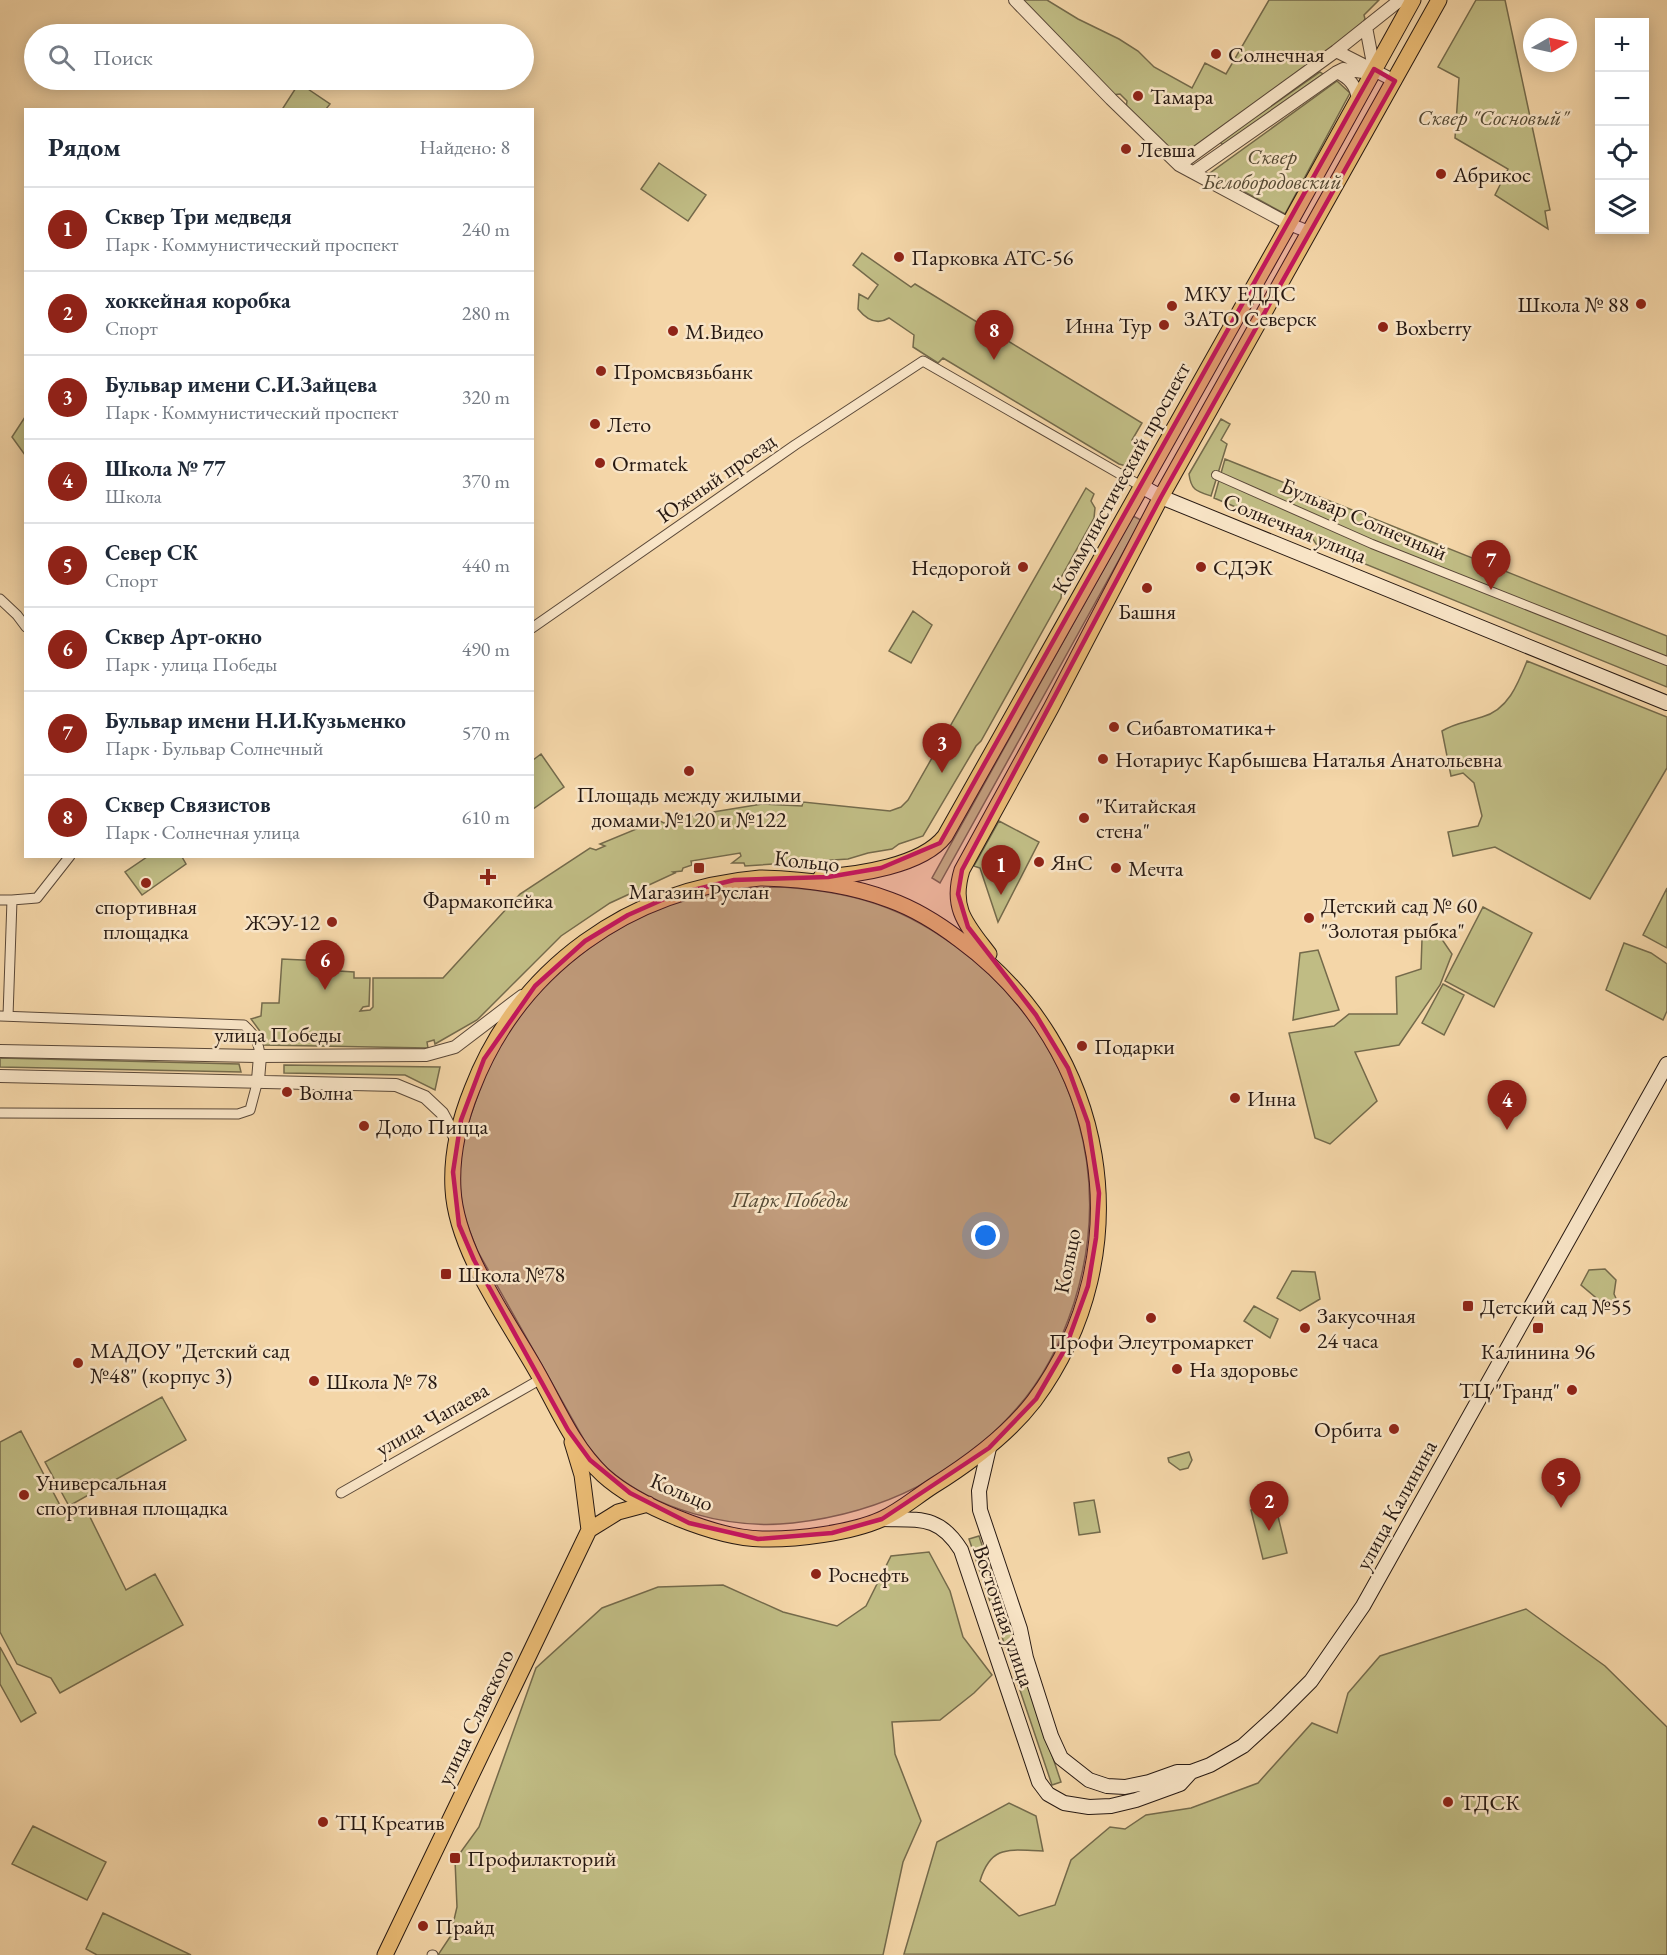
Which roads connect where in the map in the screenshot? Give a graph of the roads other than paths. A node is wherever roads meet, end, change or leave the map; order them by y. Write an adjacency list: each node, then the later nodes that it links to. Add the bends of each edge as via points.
1 (1015, 0): 11 (street)
2 (1400, 0): 5 (street)
3 (1413, 0): 7 (main road, Коммунистический проспект)
4 (1439, 0): 9 (main road, Коммунистический проспект)
5 (1366, 27): 6 (street); 7 (street)
6 (1336, 51): 7 (street); 11 (street)
7 (1374, 69): 8 (street); 9 (street); 10 (main road, Коммунистический проспект)
8 (1337, 72): 10 (street, via 1356,88); 12 (street)
9 (1395, 81): 14 (main road, Коммунистический проспект)
10 (1358, 99): 13 (main road, Коммунистический проспект)
11 (1179, 165): 12 (street)
12 (1194, 172): 13 (street)
13 (1289, 224): 14 (street); 17 (main road, Коммунистический проспект)
14 (1310, 232): 18 (main road, Коммунистический проспект)
15 (923, 361): 17 (street, Солнечная улица); 21 (street, Южный проезд)
16 (1216, 475): 22 (street, Бульвар Солнечный, via 1372,544)
17 (1142, 486): 18 (main road, Солнечная улица); 25 (main road, Коммунистический проспект, via 940,843 924,854 881,868)
18 (1161, 497): 23 (main road, Солнечная улица); 29 (main road, Коммунистический проспект, via 963,870 958,903 968,927)
19 (0, 599): 20 (street)
20 (24, 624)
21 (534, 627)
22 (1667, 661)
23 (1667, 702)
24 (68, 858): 27 (street, via 37,898)
25 (794, 879): 29 (main road, Кольцо, via 853,888 891,900 943,927); 30 (main road, Кольцо, via 734,880 673,895 585,940)
26 (0, 900): 27 (street)
27 (12, 900): 28 (street)
28 (5, 949): 31 (street)
29 (1002, 974): 41 (main road, Кольцо, via 1036,1015 1068,1068 1088,1123 1099,1193 1088,1286 1065,1349 1035,1399)
30 (535, 986): 33 (street, улица Победы, via 456,1047 426,1055); 38 (main road, Кольцо, via 484,1059)
31 (4, 1016): 33 (street, via 243,1025 253,1033)
32 (0, 1051): 33 (street, улица Победы)
33 (260, 1056): 36 (street)
34 (1667, 1064): 46 (main road, улица Калинина, via 1363,1606 1311,1681 1277,1715 1243,1746)
35 (0, 1076): 36 (street, улица Победы)
36 (258, 1080): 37 (street, via 250,1110 238,1114); 38 (street, улица Победы, via 396,1085 425,1097 442,1113)
37 (0, 1113)
38 (456, 1139): 39 (main road, Кольцо, via 453,1195 459,1226 484,1279)
39 (541, 1379): 40 (main road, Кольцо); 42 (street, улица Чапаева)
40 (568, 1430): 43 (main road, Кольцо, via 601,1473); 45 (main road, via 582,1476)
41 (989, 1448): 44 (main road, Кольцо); 46 (main road, via 979,1491 981,1510 1061,1758 1089,1780 1107,1786 1125,1787 1177,1772)
42 (341, 1493)
43 (648, 1504): 44 (main road, Кольцо, via 689,1523 758,1539 832,1533); 45 (main road, via 618,1512)
44 (882, 1519): 47 (main road, Восточная улица, via 920,1520 937,1525 951,1535 961,1550)
45 (589, 1530): 48 (main road, улица Славского)
46 (1191, 1772): 47 (main road, улица Калинина, via 1180,1784 1111,1806 1064,1803 1048,1794)
47 (1039, 1782)
48 (385, 1955)

